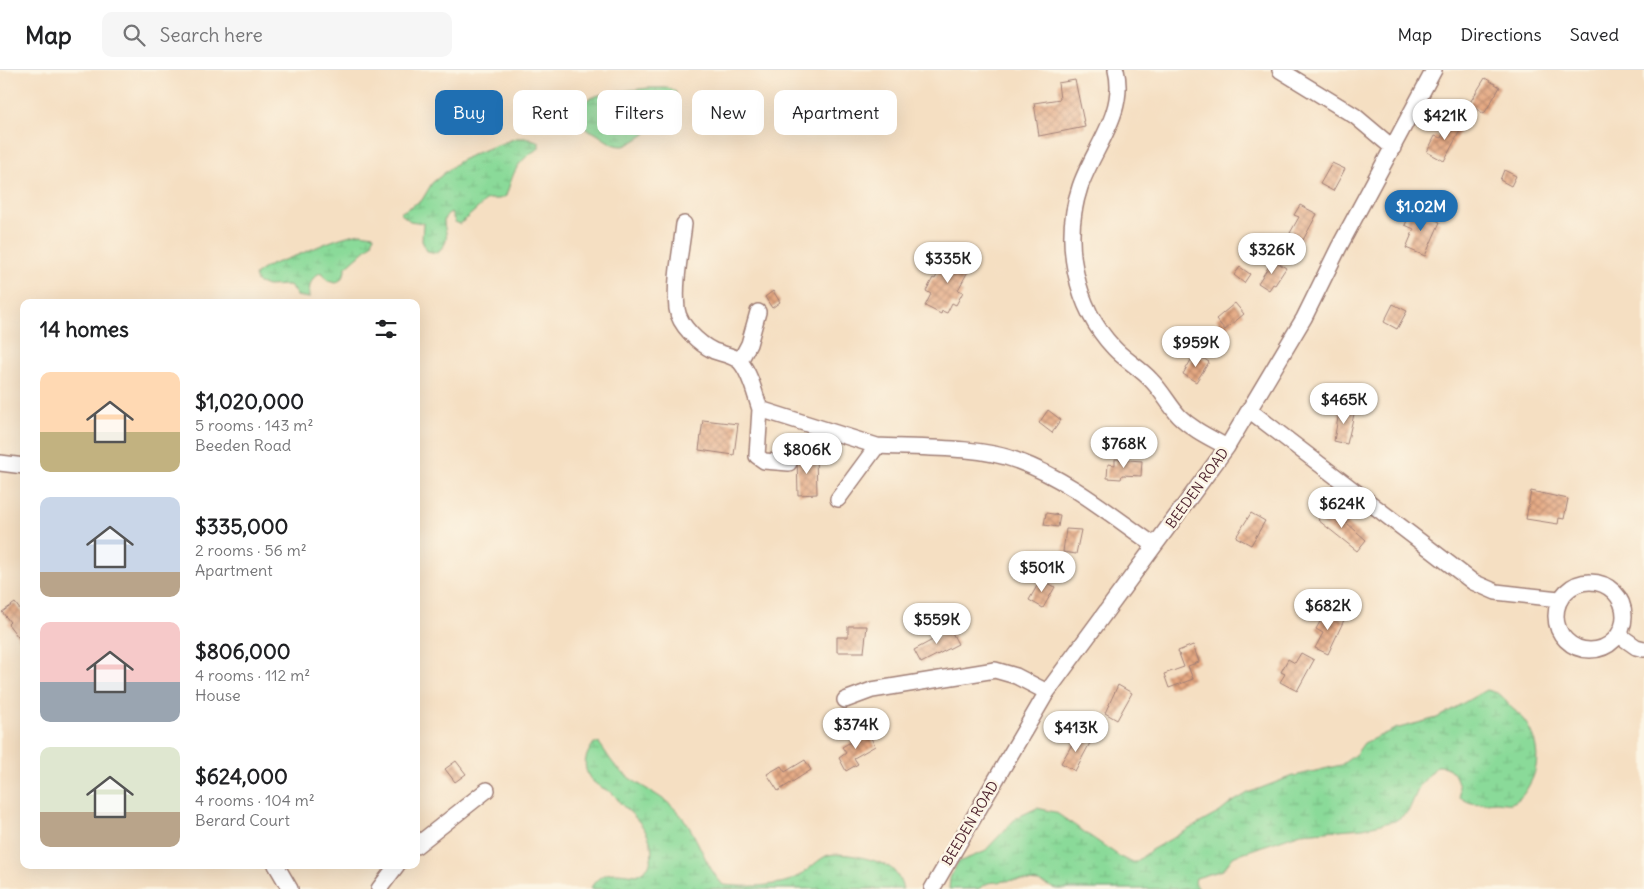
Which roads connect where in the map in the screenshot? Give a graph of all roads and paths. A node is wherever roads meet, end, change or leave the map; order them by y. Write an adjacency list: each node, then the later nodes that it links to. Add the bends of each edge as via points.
1 (1116, 70): 11 (street, via 1114,110 1079,189 1073,245 1084,304 1114,349 1152,380 1179,415 1197,430)
2 (1280, 70): 4 (street, via 1355,116)
3 (1434, 70): 4 (street, BEEDEN ROAD)
4 (1393, 148): 9 (street, BEEDEN ROAD, via 1304,318)
5 (684, 224): 7 (street, via 677,285 677,310 681,322 711,350)
6 (758, 312): 7 (street, via 749,344)
7 (740, 361): 8 (street)
8 (760, 409): 10 (street); 13 (street, via 757,456 764,461)
9 (1249, 410): 11 (street, BEEDEN ROAD); 17 (street, via 1473,582 1496,592)
10 (877, 446): 15 (street); 16 (street, via 974,452 1016,460 1054,477)
11 (1228, 446): 16 (street, BEEDEN ROAD)
12 (0, 463): 14 (street)
13 (789, 463)
14 (20, 466)
15 (838, 499)
16 (1154, 544): 20 (street, BEEDEN ROAD)
17 (1559, 599): 18 (street, via 1557,627 1568,643 1576,648 1595,651 1612,643); 18 (street, via 1583,582 1598,583 1612,589 1621,602 1624,616)
18 (1618, 636): 19 (street)
19 (1644, 649)
20 (1047, 692): 21 (street, via 1016,676 994,670 872,690); 28 (street, BEEDEN ROAD)
21 (845, 700)
22 (487, 790): 23 (street)
23 (420, 843)
24 (278, 869): 26 (street)
25 (394, 869): 27 (street)
26 (290, 889)
27 (379, 889)
28 (932, 889)

